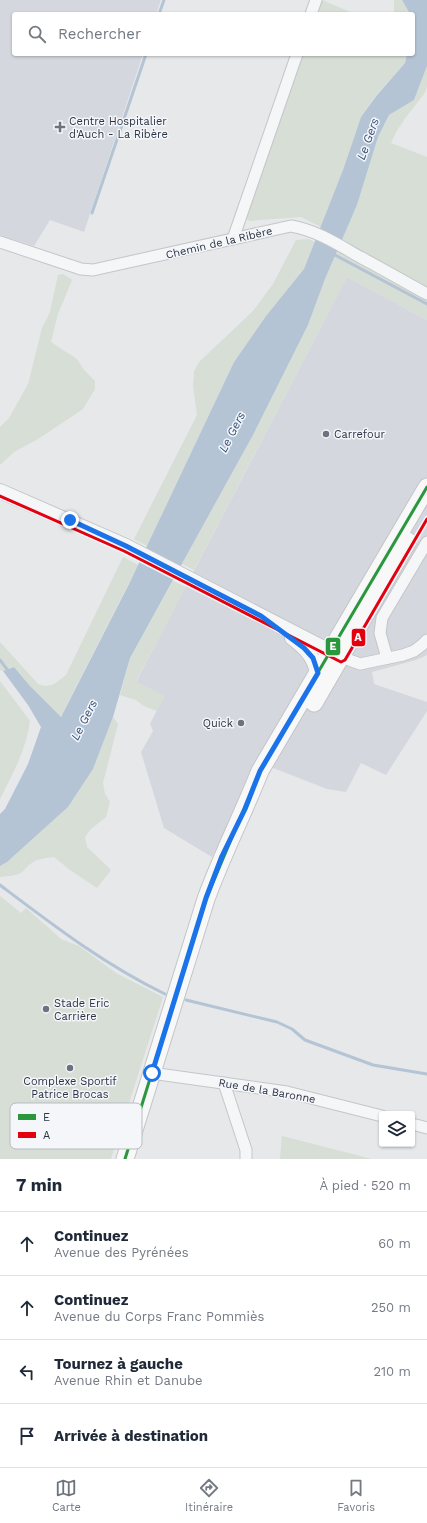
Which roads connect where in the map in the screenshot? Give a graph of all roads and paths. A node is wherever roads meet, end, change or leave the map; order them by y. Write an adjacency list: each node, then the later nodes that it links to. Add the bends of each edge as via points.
1 (316, 0): 2 (street)
2 (312, 12)
3 (296, 56): 4 (street)
4 (233, 239): 5 (street, Chemin de la Ribère, via 93,270 76,267); 6 (street, Chemin de la Ribère, via 291,226 302,228 343,247)
5 (0, 242)
6 (427, 294)
7 (427, 487): 13 (main road)
8 (0, 491): 11 (street, via 126,546)
9 (427, 509): 13 (main road)
10 (427, 542): 14 (street, via 382,618 380,633)
11 (261, 616): 13 (street); 15 (street, via 304,648 313,658)
12 (427, 640): 14 (street, via 414,651)
13 (336, 654): 14 (street, via 360,664); 15 (main road); 16 (main road, via 271,775)
14 (387, 658)
15 (318, 673): 16 (main road, via 260,771)
16 (245, 809): 17 (main road, via 222,856 206,898)
17 (152, 1073): 18 (street, Rue de la Baronne); 19 (main road)
18 (224, 1083): 20 (street, Rue de la Baronne, via 302,1095); 25 (street, via 246,1150)
19 (142, 1104)
20 (379, 1115)
21 (415, 1125): 22 (street)
22 (427, 1128)
23 (127, 1149): 24 (main road)
24 (124, 1159)
25 (246, 1159)

